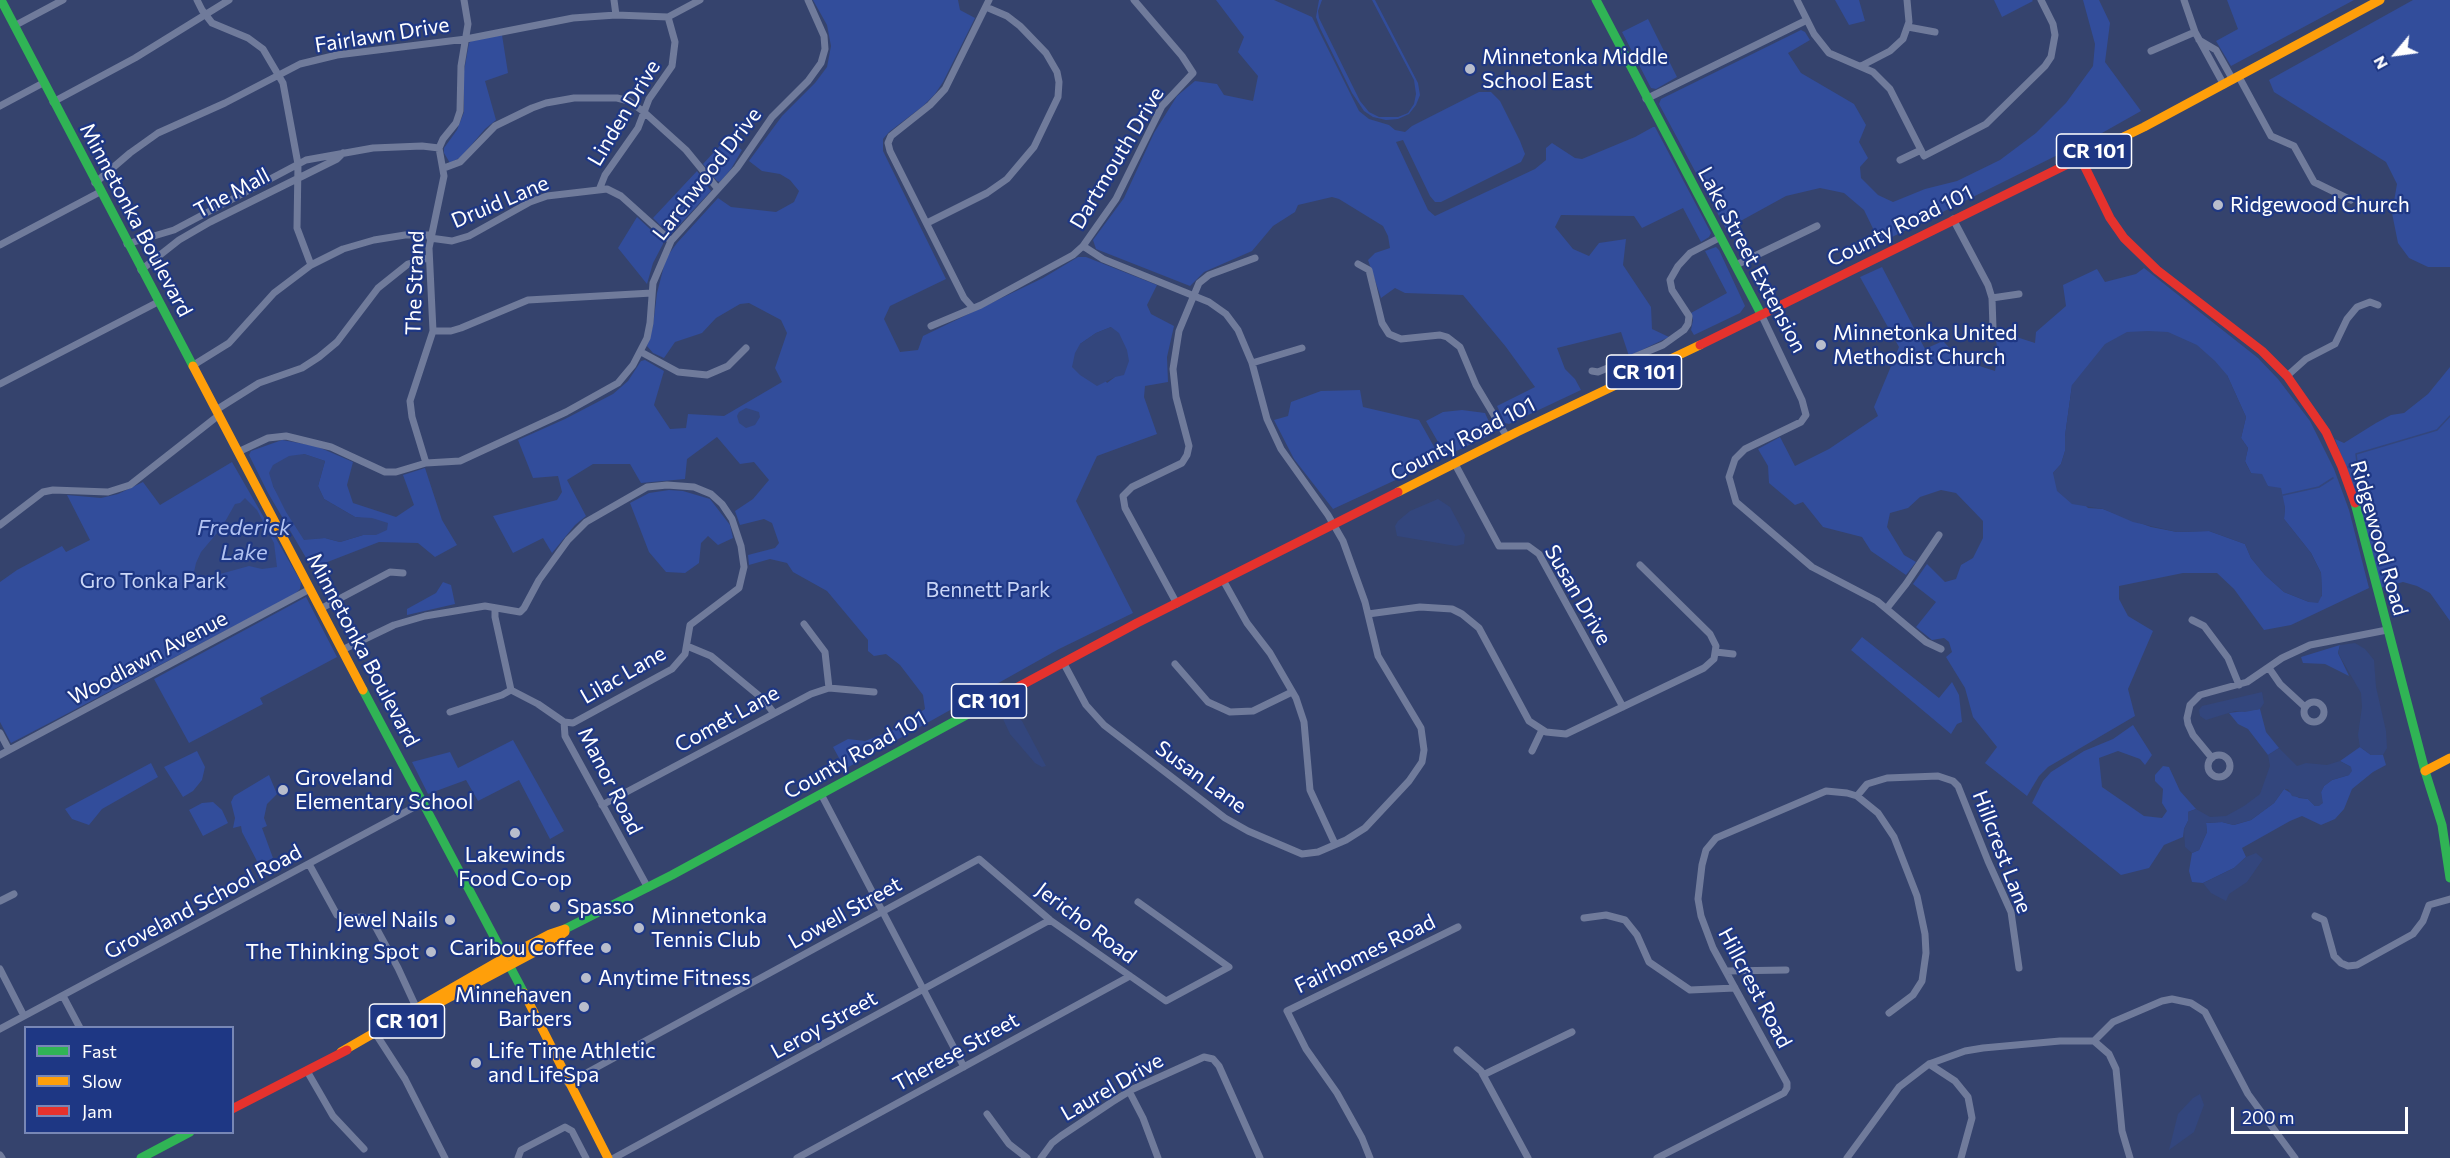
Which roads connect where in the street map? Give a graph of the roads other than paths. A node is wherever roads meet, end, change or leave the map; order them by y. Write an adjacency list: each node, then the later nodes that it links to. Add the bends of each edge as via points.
1 (1, 0): 21 (main road, Minnetonka Boulevard)
2 (63, 0): 21 (street)
3 (197, 0): 17 (street)
4 (230, 0): 17 (street)
5 (464, 0): 25 (street)
6 (614, 0): 18 (street)
7 (700, 0): 19 (street, Fairlawn Drive)
8 (808, 0): 44 (street, Larchwood Drive, via 824,36 824,57 812,77 772,117)
9 (1134, 0): 55 (street, Dartmouth Drive, via 1192,73 1162,106 1116,200)
10 (1596, 0): 31 (main road, Lake Street Extension)
11 (1797, 0): 20 (street)
12 (1907, 0): 22 (street)
13 (2041, 0): 36 (street, via 2055,35 2051,57 2038,74 1986,124 1924,156)
14 (2184, 0): 24 (street)
15 (2380, 0): 29 (main road, County Road 101 / CR 101)
16 (987, 3): 48 (street, via 945,89 889,140 890,151); 48 (street, via 1020,26 1047,53 1057,72 1058,97 1034,147 1007,179)
17 (205, 15): 28 (street, via 218,26 256,43); 32 (street)
18 (616, 15): 19 (street, Fairlawn Drive); 25 (street, Fairlawn Drive, via 545,23)
19 (668, 17): 34 (street, Linden Drive, via 675,42 674,58)
20 (1807, 20): 27 (street, via 1829,53); 31 (street)
21 (14, 26): 30 (main road, Minnetonka Boulevard)
22 (1908, 27): 23 (street); 27 (street, via 1897,46)
23 (1935, 32)
24 (2195, 32): 26 (street); 29 (street)
25 (466, 39): 28 (street, Fairlawn Drive, via 338,55 300,64); 35 (street, via 460,111)
26 (2151, 51)
27 (1862, 66): 36 (street, via 1890,89)
28 (279, 75): 40 (street); 43 (street, Fairlawn Drive, via 158,133 130,153)
29 (2232, 80): 38 (main road, County Road 101 / CR 101); 46 (street, via 2271,136 2294,146 2314,182)
30 (43, 83): 32 (main road, Minnetonka Boulevard); 33 (street)
31 (1646, 99): 51 (main road, Lake Street Extension)
32 (53, 102): 43 (main road, Minnetonka Boulevard)
33 (0, 106)
34 (644, 112): 41 (street, via 629,100 617,98 574,98 546,103 495,126 460,162); 44 (street, via 686,150); 45 (street, Linden Drive)
35 (439, 148): 37 (street, The Mall, via 392,146); 41 (street, The Strand)
36 (1921, 150): 39 (street)
37 (344, 153): 40 (street, The Mall); 42 (street, The Mall)
38 (2080, 157): 47 (main road, County Road 101 / CR 101); 79 (main road, Ridgewood Road, via 2124,238 2157,270 2254,344)
39 (1900, 160)
40 (298, 164): 42 (street); 53 (street, The Mall, via 174,230)
41 (444, 168): 50 (street, The Strand)
42 (298, 177): 59 (street, via 297,228); 61 (street, The Mall, via 179,240)
43 (98, 188): 53 (main road, Minnetonka Boulevard); 54 (street, Fairlawn Drive)
44 (718, 189): 52 (street, Larchwood Drive)
45 (599, 190): 50 (street, Druid Lane, via 540,198 477,233 452,241); 52 (street, Druid Lane, via 607,189 621,196)
46 (2351, 200)
47 (1953, 219): 65 (street); 69 (main road, County Road 101 / CR 101)
48 (927, 224): 68 (street)
49 (1817, 226): 60 (street)
50 (431, 237): 56 (street, The Strand); 59 (street, Druid Lane, via 405,235 374,240 343,249)
51 (1721, 237): 60 (main road, Lake Street Extension); 78 (street, via 1690,253 1670,280 1689,316 1688,324 1678,335 1663,345 1598,372)
52 (670, 241): 62 (street, Larchwood Drive)
53 (127, 244): 61 (main road, Minnetonka Boulevard)
54 (0, 245)
55 (1083, 246): 63 (street, Susan Lane); 68 (street, Dartmouth Drive, via 1052,267)
56 (428, 258): 72 (street, The Strand); 81 (street, via 408,264 378,288 337,342 319,357 295,371 259,383)
57 (1255, 258): 63 (street, via 1209,275)
58 (1358, 264): 82 (street, via 1369,270 1382,322 1389,334 1401,339 1440,335 1460,347 1476,385)
59 (311, 265): 77 (street, Druid Lane, via 274,293 228,343)
60 (1736, 265): 69 (main road, Lake Street Extension)
61 (141, 270): 66 (main road, Minnetonka Boulevard)
62 (652, 293): 72 (street, via 534,299 461,328); 75 (street, Larchwood Drive, via 650,323)
63 (1193, 294): 76 (street, Susan Lane, via 1233,322); 93 (street, via 1179,331 1173,369 1189,446 1187,455 1178,466 1128,489 1122,500)
64 (2019, 294): 65 (street)
65 (1992, 298): 71 (street)
66 (158, 302): 77 (main road, Minnetonka Boulevard); 80 (street)
67 (2378, 305): 79 (street, via 2370,302 2357,307 2335,344 2306,359)
68 (972, 307): 70 (street, Dartmouth Drive)
69 (1761, 314): 82 (main road, County Road 101 / CR 101); 95 (street, Lake Street Extension, via 1806,415 1801,422 1745,449 1735,459 1729,477 1736,502 1812,567)
70 (931, 326)
71 (1993, 328)
72 (433, 331): 84 (street, The Strand, via 410,401)
73 (746, 348): 75 (street, via 728,366 707,375 678,372)
74 (1302, 348): 76 (street)
75 (641, 352): 84 (street, Larchwood Drive, via 618,382 566,412 473,457)
76 (1252, 363): 86 (street, Susan Lane, via 1277,442)
77 (192, 366): 81 (main road, Minnetonka Boulevard)
78 (1592, 371)
79 (2287, 376): 100 (main road, Ridgewood Road, via 2319,420 2342,467)
80 (0, 384)
81 (217, 413): 83 (main road, Minnetonka Boulevard); 87 (street, via 130,485 108,492 44,492)
82 (1507, 437): 85 (main road, County Road 101 / CR 101)
83 (238, 452): 84 (street, Larchwood Drive, via 268,438 286,436 332,447 385,472); 92 (main road, Minnetonka Boulevard)
84 (426, 463)
85 (1455, 464): 86 (main road, County Road 101 / CR 101); 114 (street, Susan Drive, via 1499,546 1528,546 1539,554)
86 (1334, 524): 91 (main road, County Road 101 / CR 101); 97 (street, Susan Lane)
87 (0, 525)
88 (1939, 535): 95 (street)
89 (1640, 565): 104 (street, via 1710,634)
90 (403, 573): 96 (street, via 390,572)
91 (1222, 580): 93 (main road, County Road 101 / CR 101); 113 (street)
92 (310, 589): 96 (main road, Minnetonka Boulevard); 121 (street, Woodlawn Avenue)
93 (1176, 604): 106 (main road, County Road 101 / CR 101)
94 (495, 608): 101 (street, via 522,610 568,540 592,519 646,487 694,487 711,494 726,510 737,532 744,567 735,593 690,625); 103 (street, via 486,606 407,620); 111 (street)
95 (1887, 608): 102 (street, via 1926,642)
96 (320, 609): 103 (main road, Minnetonka Boulevard)
97 (1368, 614): 119 (street, via 1440,607 1472,620 1523,712); 131 (street, Susan Lane, via 1378,656 1421,728 1424,750 1417,772 1373,821)
98 (2192, 620): 109 (street, via 2204,626 2228,658)
99 (804, 624): 110 (street, via 825,652)
100 (2387, 630): 108 (street, via 2310,645); 126 (main road, Ridgewood Road)
101 (687, 646): 117 (street, Lilac Lane, via 711,656); 118 (street, Lilac Lane, via 681,661 672,669 573,723)
102 (1941, 649)
103 (342, 650): 129 (main road, Minnetonka Boulevard)
104 (1716, 652): 105 (street); 114 (street, via 1704,668)
105 (1733, 654)
106 (1063, 662): 127 (main road, County Road 101 / CR 101); 131 (street, Susan Lane, via 1086,705 1104,725 1225,818 1302,854 1310,855)
107 (1175, 664): 113 (street, via 1209,702 1230,712 1253,711)
108 (2269, 668): 109 (street); 115 (street)
109 (2239, 685): 124 (street, via 2200,694 2190,705 2190,730)
110 (829, 688): 112 (street, Comet Lane); 117 (street, Comet Lane)
111 (511, 690): 116 (street); 118 (street, Manor Road)
112 (874, 692)
113 (1292, 692): 131 (street, via 1304,722 1310,790)
114 (1623, 707): 119 (street, via 1566,734)
115 (2305, 707)
116 (450, 712)
117 (773, 712): 130 (street, Comet Lane)
118 (564, 722): 130 (street, Manor Road, via 565,736)
119 (1542, 730): 122 (street)
120 (0, 733): 121 (street)
121 (9, 750): 123 (street, Woodlawn Avenue)
122 (1532, 751)
123 (0, 755)
124 (2212, 758)
125 (2450, 758): 126 (main road)
126 (2425, 771): 134 (main road, Ridgewood Road, via 2442,825)
127 (821, 794): 135 (main road, County Road 101 / CR 101); 140 (street)
128 (1857, 796): 146 (street, Hillcrest Lane, via 1867,784 1887,778 1938,776 1959,786 2011,912); 149 (street, Hillcrest Road, via 1837,791 1816,794 1722,835 1710,844 1702,865 1698,899 1706,933); 155 (street, via 1878,813 1894,837 1917,896 1925,934 1922,981 1914,994)
129 (422, 803): 133 (street, Groveland School Road); 145 (main road, Minnetonka Boulevard)
130 (602, 805): 135 (street, Manor Road)
131 (1335, 844)
132 (979, 859): 140 (street, Lowell Street); 143 (street, Jericho Road)
133 (309, 864): 153 (street, Groveland School Road); 154 (street, via 337,915 363,917 374,924)
134 (2450, 878)
135 (648, 888): 145 (main road, County Road 101 / CR 101, via 570,927 552,942)
136 (14, 894): 138 (street)
137 (2450, 899): 141 (street, via 2429,905 2413,934 2357,965 2348,966 2334,956 2324,920)
138 (0, 900)
139 (1138, 902): 150 (street, Jericho Road, via 1229,967 1166,1001)
140 (881, 912): 152 (street); 167 (street, Lowell Street)
141 (2315, 916)
142 (1584, 918): 151 (street, via 1606,915 1625,920 1649,962 1690,990)
143 (1050, 920): 150 (street, Jericho Road); 152 (street, Leroy Street)
144 (1458, 927): 184 (street, Fairhomes Road, via 1287,1011 1337,1093)
145 (508, 961): 154 (main road, County Road 101 / CR 101); 160 (main road, County Road 101 / CR 101, via 438,1006); 167 (main road, Minnetonka Boulevard)
146 (2019, 968)
147 (0, 969): 156 (street)
148 (1786, 970): 149 (street)
149 (1725, 971): 151 (street, Hillcrest Road)
150 (1130, 976): 164 (street, Therese Street)
151 (1735, 988): 186 (street, Hillcrest Road, via 1787,1088)
152 (923, 990): 164 (street); 178 (street, Leroy Street)
153 (63, 996): 156 (street, Groveland School Road); 157 (street)
154 (416, 1007): 160 (main road, County Road 101 / CR 101)
155 (1889, 1013)
156 (24, 1016): 158 (street, Groveland School Road)
157 (79, 1026)
158 (0, 1029)
159 (1572, 1032): 166 (street)
160 (375, 1034): 165 (main road, County Road 101 / CR 101); 174 (street, via 405,1079)
161 (2094, 1041): 163 (street, via 1983,1048); 189 (street, via 2109,1054 2116,1069 2122,1131); 190 (street, via 2113,1023 2162,1000 2191,1003 2205,1012 2248,1094)
162 (1457, 1050): 166 (street)
163 (1929, 1065): 187 (street, via 1899,1088); 188 (street, via 1955,1081 1968,1097 1971,1118)
164 (964, 1067): 179 (street, Therese Street)
165 (307, 1071): 169 (main road, County Road 101 / CR 101); 172 (street, via 333,1116)
166 (1483, 1075): 185 (street)
167 (568, 1083): 177 (main road, Minnetonka Boulevard)
168 (1129, 1091): 181 (street, Laurel Drive, via 1071,1128); 182 (street); 183 (street, Laurel Drive, via 1208,1057 1219,1066)
169 (234, 1108)
170 (987, 1114): 180 (street, via 1009,1143)
171 (186, 1134): 173 (main road)
172 (364, 1149)
173 (141, 1158)
174 (446, 1158)
175 (518, 1158): 176 (street, via 521,1150 565,1127 572,1131)
176 (586, 1158)
177 (608, 1158)
178 (614, 1158)
179 (797, 1158)
180 (1027, 1158)
181 (1041, 1158)
182 (1158, 1158)
183 (1260, 1158)
184 (1370, 1158)
185 (1528, 1158)
186 (1657, 1158)
187 (1847, 1158)
188 (1961, 1158)
189 (2130, 1158)
190 (2295, 1158)

